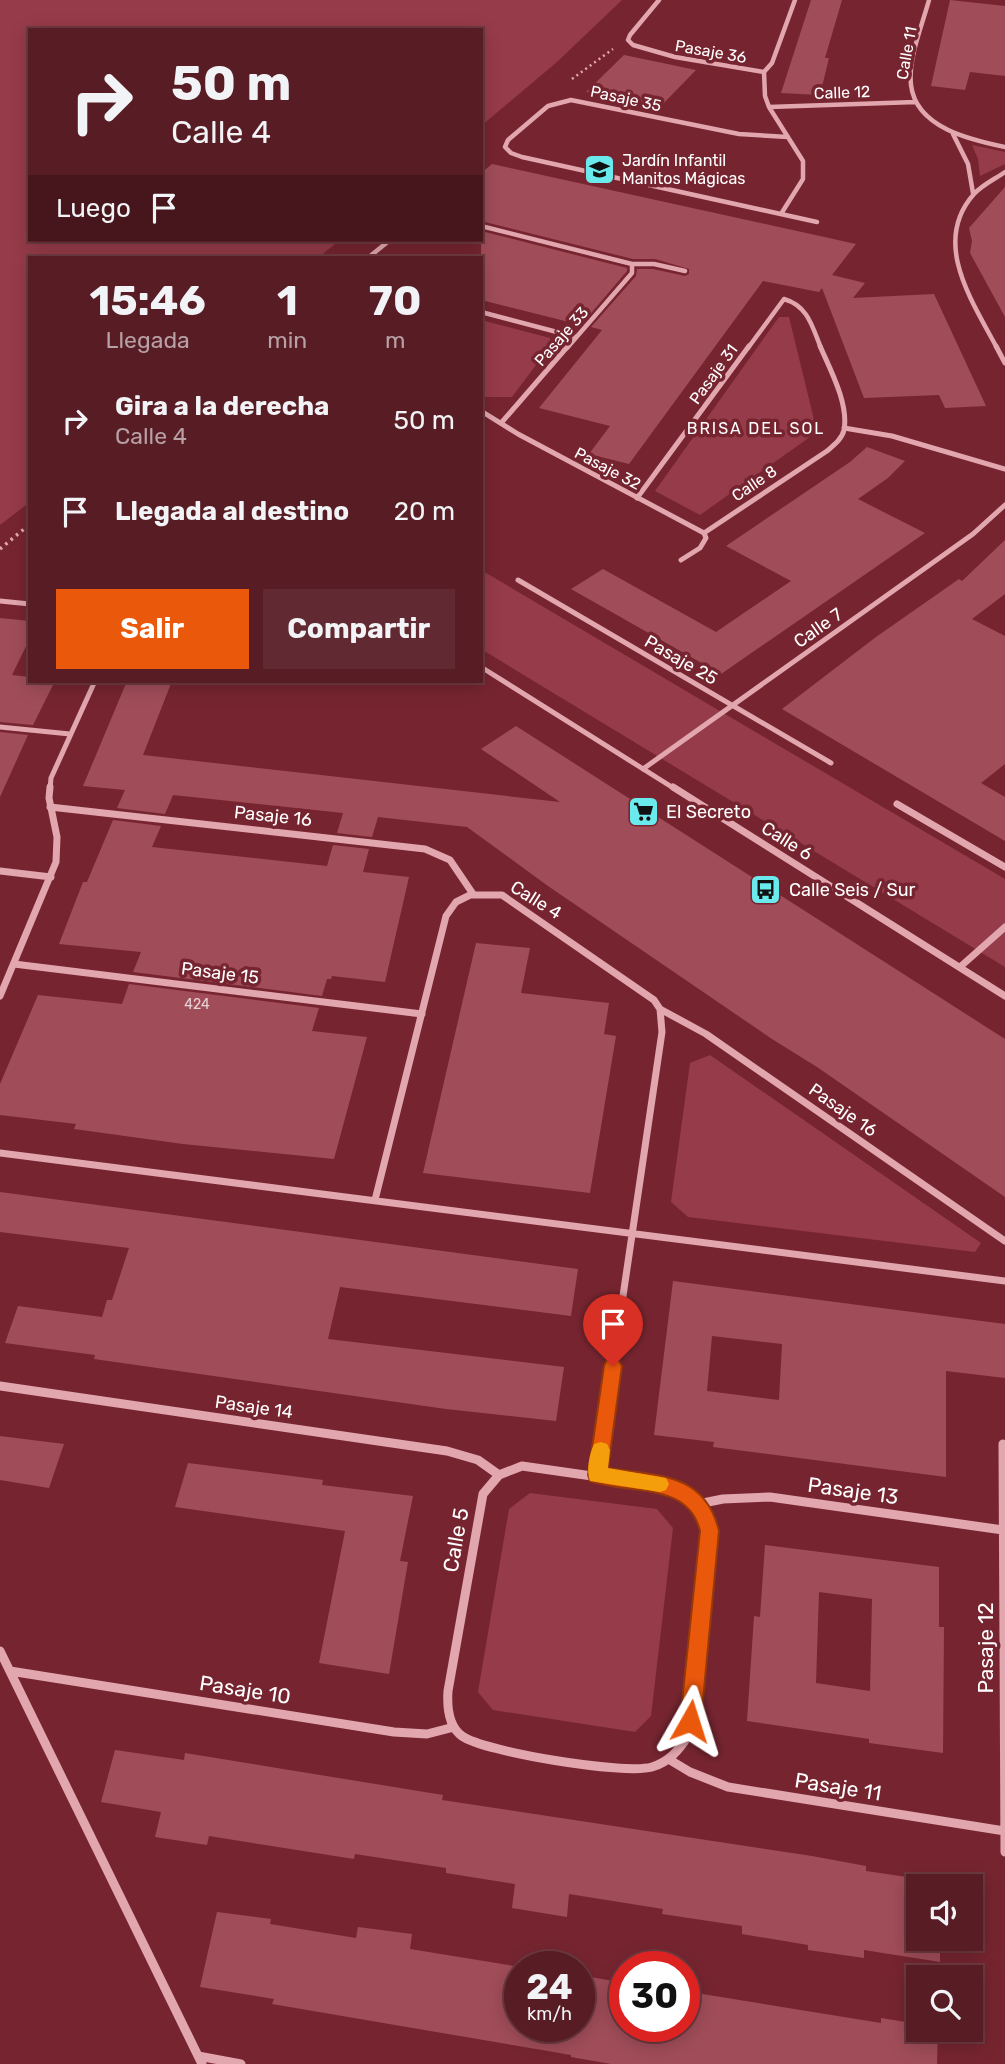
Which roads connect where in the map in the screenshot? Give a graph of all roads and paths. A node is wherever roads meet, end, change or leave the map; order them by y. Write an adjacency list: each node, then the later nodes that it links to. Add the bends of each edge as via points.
1 (659, 0): 4 (street, via 630,35)
2 (796, 0): 5 (street, Pasaje 36, via 772,63)
3 (929, 0): 7 (street, Calle 11, via 911,83)
4 (630, 43): 5 (street, Pasaje 36, via 674,57); 6 (path, via 607,51 570,81)
5 (764, 72): 8 (street)
6 (564, 100): 10 (street, Pasaje 35, via 751,136); 14 (street, Pasaje 35, via 548,106 508,140 507,151)
7 (916, 102): 8 (street, Calle 12); 9 (street, Calle 11)
8 (769, 107): 10 (street)
9 (953, 134): 11 (street, Calle 11); 13 (street, Calle 11, via 968,164)
10 (788, 137): 14 (street, via 800,153 804,170 799,188)
11 (1005, 147)
12 (1005, 172): 13 (street)
13 (973, 193): 23 (street, via 956,218 952,247)
14 (781, 214): 15 (street, Pasaje 35)
15 (817, 222)
16 (483, 226): 19 (street)
17 (388, 242): 18 (street)
18 (370, 256)
19 (632, 264): 20 (street); 22 (street, Pasaje 33, via 632,272)
20 (685, 271)
21 (483, 313): 22 (street)
22 (576, 337): 25 (street, Pasaje 33)
23 (1005, 363)
24 (483, 412): 25 (street)
25 (502, 422): 28 (street, Pasaje 32)
26 (844, 428): 27 (street, via 891,436); 28 (street, Pasaje 31, via 844,412 807,314 797,303 783,299); 31 (street, Calle 8, via 827,451)
27 (1005, 469)
28 (637, 498): 31 (street, Pasaje 32)
29 (1005, 505): 39 (street, Calle 7, via 962,541)
30 (28, 526): 32 (path)
31 (704, 533): 33 (street, Calle 8, via 703,545)
32 (0, 550)
33 (681, 560)
34 (518, 580): 39 (street, Pasaje 25)
35 (0, 601): 36 (street)
36 (28, 604)
37 (483, 668): 43 (street, Calle 6)
38 (94, 683): 41 (street)
39 (732, 705): 42 (street, Pasaje 25); 43 (street, Calle 7)
40 (0, 727): 41 (street)
41 (70, 734): 45 (street, via 51,778)
42 (831, 763)
43 (643, 769): 52 (street, Calle 6)
44 (897, 804): 46 (street)
45 (50, 807): 48 (street, via 58,848); 49 (street, Pasaje 16, via 425,849 450,860)
46 (1005, 867)
47 (0, 871): 48 (street)
48 (51, 877): 51 (street)
49 (472, 894): 55 (street, Calle 4, via 493,892 511,899 644,991); 56 (street, via 456,902 446,916)
50 (1005, 927): 52 (street)
51 (14, 964): 53 (street); 56 (street, Pasaje 15)
52 (960, 967): 54 (street, Calle 6)
53 (0, 996)
54 (1005, 996)
55 (660, 1009): 59 (street, via 662,1032); 60 (street, Pasaje 16, via 706,1034)
56 (422, 1014): 58 (street)
57 (0, 1153): 58 (street)
58 (375, 1200): 59 (street)
59 (633, 1233): 61 (street); 65 (street)
60 (1005, 1241)
61 (1005, 1281)
62 (0, 1386): 64 (street, Pasaje 14, via 447,1451 478,1460)
63 (1003, 1444): 67 (street, Pasaje 12)
64 (499, 1475): 65 (street, via 522,1466); 70 (street, Calle 5, via 483,1494 480,1506 448,1691)
65 (597, 1475): 66 (street, via 676,1488)
66 (698, 1504): 67 (street, Pasaje 13, via 770,1497); 71 (street, via 710,1531 690,1721 688,1736)
67 (1003, 1530): 72 (street, Pasaje 12)
68 (0, 1651): 69 (street)
69 (9, 1671): 70 (street, Pasaje 10, via 394,1732 427,1734); 74 (street)
70 (454, 1727): 71 (street, via 463,1737 486,1747 624,1769 656,1768)
71 (670, 1760): 72 (street, Pasaje 11, via 728,1787)
72 (1005, 1832): 73 (street, Pasaje 12)
73 (1005, 1852)
74 (200, 2060): 75 (street)
75 (241, 2064)

